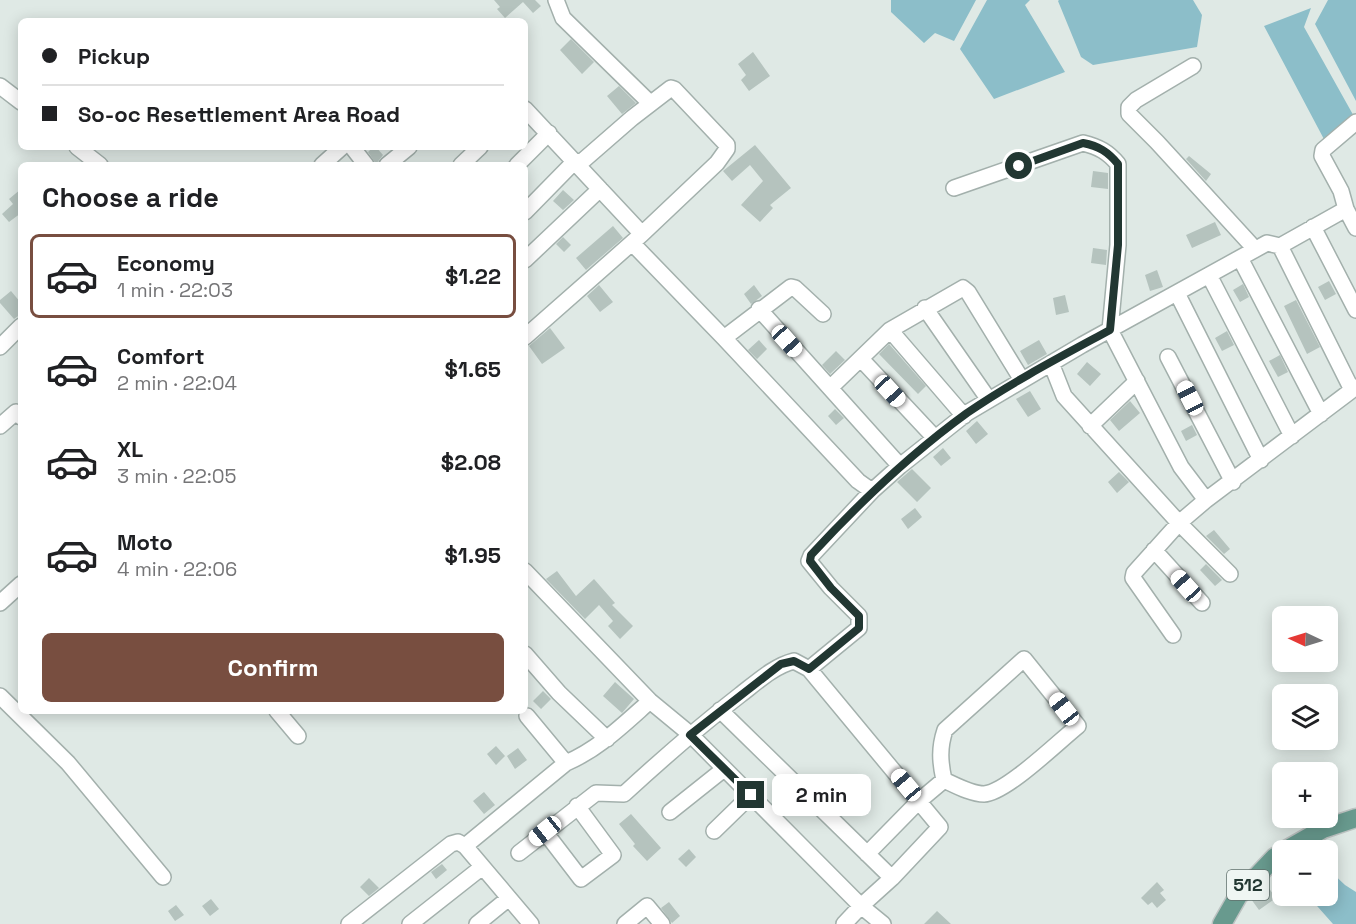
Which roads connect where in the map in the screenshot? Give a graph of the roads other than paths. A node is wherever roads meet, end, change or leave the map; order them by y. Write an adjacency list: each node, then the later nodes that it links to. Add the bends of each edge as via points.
1 (556, 0): 5 (street, via 563,18)
2 (1193, 66): 29 (street, via 1136,100 1129,106 1129,114)
3 (0, 86): 4 (street)
4 (18, 100)
5 (650, 104): 20 (street); 27 (street, via 668,89 674,89 727,147 717,163)
6 (528, 112): 8 (street)
7 (1356, 122): 24 (street, via 1322,153)
8 (549, 133): 19 (street); 20 (street)
9 (81, 150): 14 (street)
10 (339, 150): 15 (street)
11 (354, 150): 16 (street)
12 (405, 150): 17 (street)
13 (477, 150): 18 (street)
14 (96, 162)
15 (325, 162)
16 (364, 162)
17 (391, 162)
18 (464, 162)
19 (520, 162)
20 (577, 163): 22 (street); 23 (street)
21 (954, 188): 40 (street, via 1083,143 1108,152 1118,164 1118,245)
22 (600, 189): 27 (street); 30 (street)
23 (528, 209)
24 (1346, 209): 25 (street); 26 (street)
25 (1313, 227): 28 (street); 36 (street)
26 (1356, 228)
27 (637, 239): 41 (street); 42 (street)
28 (1280, 246): 29 (street, via 1267,243); 50 (street)
29 (1255, 249): 31 (street)
30 (528, 257)
31 (1240, 258): 32 (street); 53 (street)
32 (1209, 275): 33 (street); 57 (street)
33 (1177, 293): 40 (street); 59 (street)
34 (925, 308): 39 (street); 47 (street, via 965,289); 51 (street)
35 (759, 309): 37 (street, via 791,287); 42 (street); 49 (street)
36 (1356, 310)
37 (823, 314)
38 (18, 329): 43 (street)
39 (890, 330): 45 (street); 54 (street)
40 (1110, 330): 46 (street); 48 (street)
41 (528, 334)
42 (724, 338): 62 (street, via 858,481)
43 (0, 347)
44 (1168, 357): 61 (street)
45 (861, 359): 49 (street); 58 (street)
46 (1051, 363): 47 (street); 56 (street, via 1064,396)
47 (1022, 380): 51 (street)
48 (1137, 381): 56 (street); 63 (street, via 1181,467)
49 (830, 388): 60 (street)
50 (1354, 389): 53 (street)
51 (989, 400): 54 (street)
52 (18, 414): 55 (street)
53 (1321, 414): 57 (street)
54 (964, 416): 58 (street)
55 (0, 426)
56 (1090, 426): 64 (street)
57 (1292, 436): 59 (street)
58 (935, 438): 60 (street)
59 (1261, 460): 61 (street)
60 (900, 466): 62 (street)
61 (1233, 482): 63 (street)
62 (872, 491): 73 (street, via 811,555 810,561 859,616 860,622 859,628)
63 (1206, 500): 64 (street)
64 (1179, 523): 65 (street); 67 (street)
65 (1154, 550): 70 (street); 71 (street, via 1133,579)
66 (528, 574): 75 (street)
67 (1230, 574)
68 (18, 587): 69 (street)
69 (0, 603)
70 (1202, 603)
71 (1173, 635)
72 (528, 657): 83 (street)
73 (809, 669): 76 (street, via 794,661 781,664); 88 (street)
74 (0, 696): 78 (street)
75 (650, 701): 81 (street); 83 (street)
76 (720, 710): 81 (street); 97 (street)
77 (18, 714): 100 (street, via 68,763)
78 (18, 714)
79 (280, 714): 82 (street)
80 (527, 716): 84 (street)
81 (690, 735): 85 (street); 89 (street, via 624,794 596,792)
82 (298, 736)
83 (607, 739): 84 (street)
84 (566, 763): 95 (street)
85 (724, 769): 87 (street); 90 (street)
86 (944, 780): 86 (street, via 980,794 994,793 1078,726 1024,659 945,730 940,745); 88 (street)
87 (751, 795): 93 (street); 103 (street)
88 (919, 801): 97 (street); 101 (street, via 940,827)
89 (577, 806): 92 (street); 92 (street, via 612,855 581,879)
90 (670, 812)
91 (1356, 818): 94 (main road, 512)
92 (545, 831): 96 (street)
93 (714, 831)
94 (1304, 840)
95 (465, 846): 99 (street); 104 (street, via 451,844)
96 (519, 853)
97 (867, 854): 101 (street)
98 (1272, 860): 112 (main road, 512, via 1238,896)
99 (482, 868): 102 (street); 105 (street)
100 (163, 877)
101 (891, 878): 103 (street)
102 (509, 898): 106 (street); 107 (street)
103 (861, 906): 110 (street); 111 (street)
104 (349, 924)
105 (410, 924)
106 (477, 924)
107 (531, 924)
108 (625, 924): 109 (street, via 647,906)
109 (662, 924)
110 (844, 924)
111 (883, 924)
112 (1222, 924)

